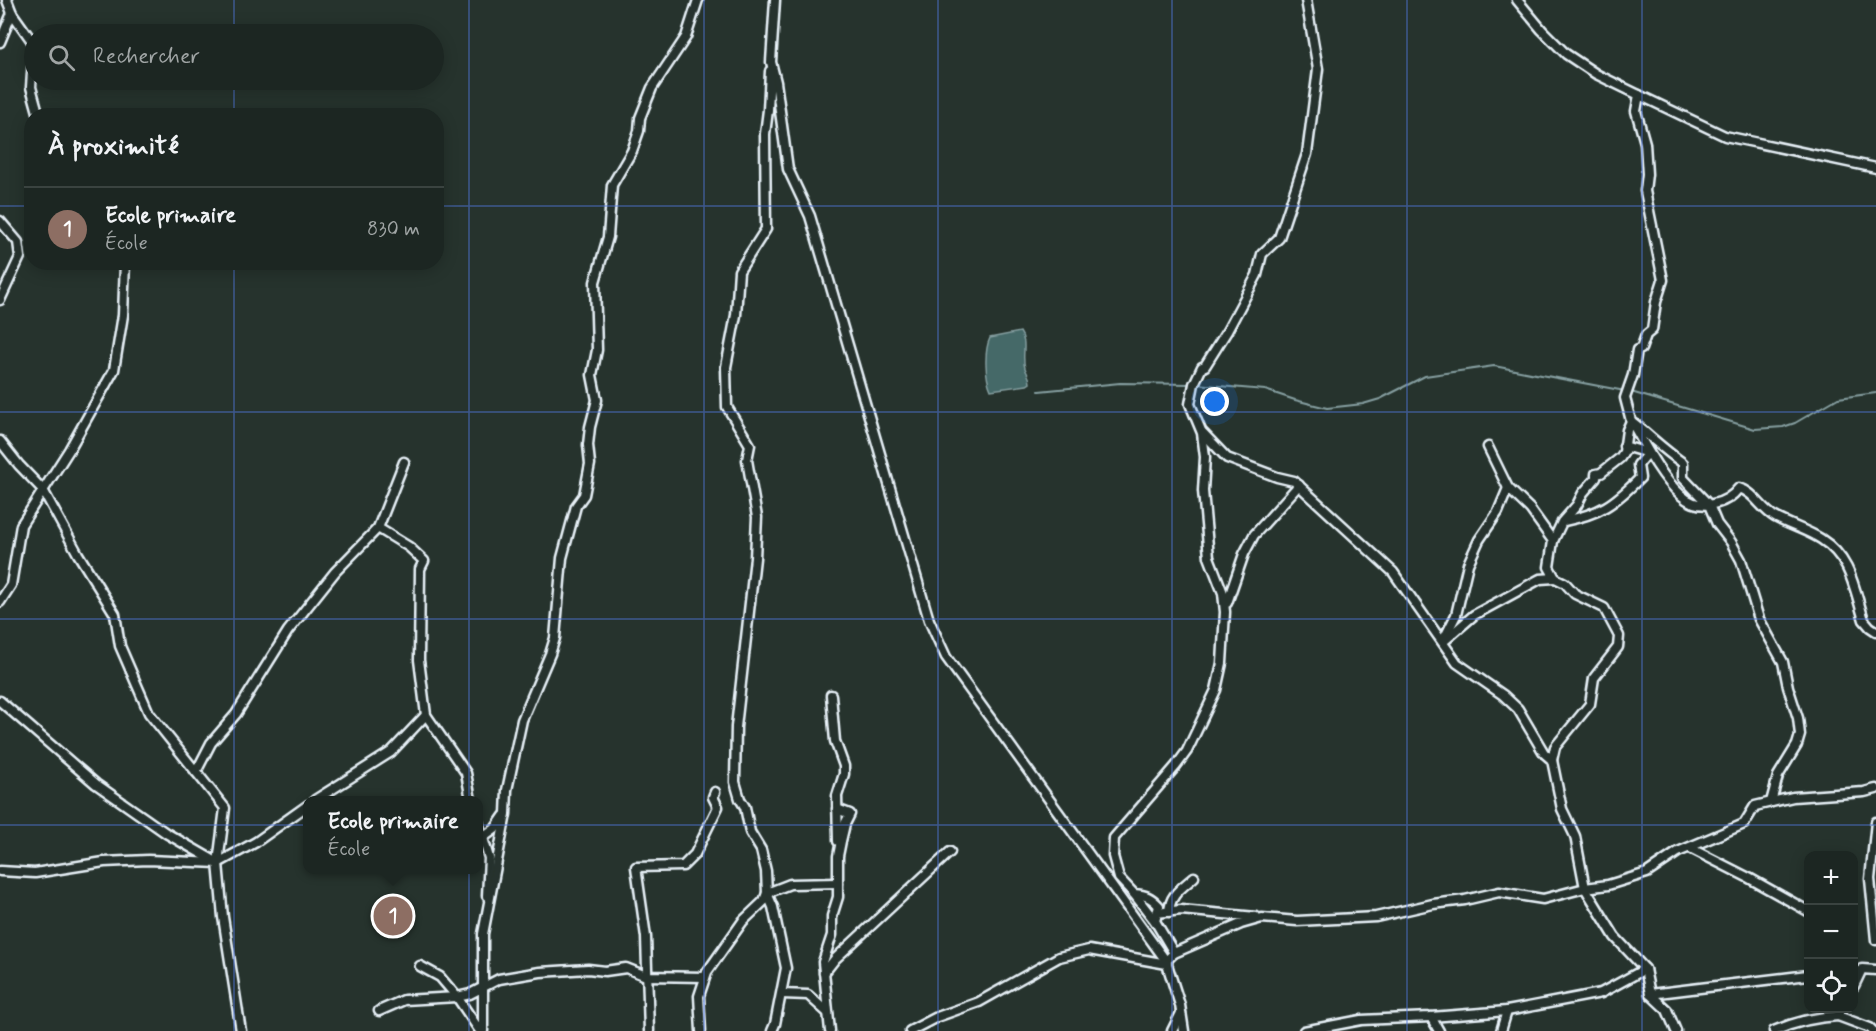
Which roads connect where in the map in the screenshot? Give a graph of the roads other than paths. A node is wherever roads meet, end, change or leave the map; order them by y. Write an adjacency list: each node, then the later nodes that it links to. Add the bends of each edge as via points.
1 (7, 0): 6 (street)
2 (698, 0): 48 (street, via 686,37 652,88 632,151 612,185 608,237 595,282 597,350 592,375 597,400 588,445 590,465 562,558 555,638 522,720 507,790)
3 (775, 0): 9 (street)
4 (1306, 0): 18 (street, via 1318,69 1307,154 1279,238 1262,254 1257,275 1194,384 1190,404)
5 (1517, 0): 11 (street, via 1566,54)
6 (12, 13): 7 (street); 8 (street)
7 (24, 30)
8 (0, 42)
9 (771, 62): 60 (street, via 765,134 766,229 739,271 726,367 727,407 750,445 747,460 757,517 736,727 735,782 750,832 761,850); 66 (street, via 789,169 810,216 929,620 946,657)
10 (32, 90): 12 (street)
11 (1639, 95): 13 (street, via 1725,136); 17 (street, via 1636,111 1645,143 1645,191 1663,280 1652,330 1641,350 1637,350 1625,398)
12 (37, 108)
13 (1876, 168)
14 (0, 221): 16 (street, via 18,242 20,257)
15 (125, 270): 26 (street, via 123,315 114,370)
16 (0, 300)
17 (1631, 421): 20 (street); 22 (street); 27 (street, via 1683,463 1683,478)
18 (1202, 433): 24 (street, via 1227,458); 33 (street, via 1209,557 1223,593)
19 (0, 441): 26 (street)
20 (1624, 446): 22 (street); 28 (street, via 1620,458 1596,474)
21 (1488, 447): 25 (street)
22 (1648, 453): 27 (street, via 1682,496); 28 (street, via 1638,465 1640,478 1614,501 1589,516)
23 (404, 462): 29 (street)
24 (1299, 485): 33 (street, via 1254,535 1230,590); 35 (street, via 1393,572)
25 (1508, 488): 30 (street, via 1530,509); 35 (street, via 1468,564 1456,615)
26 (43, 490): 32 (street, via 21,525 11,585); 40 (street, via 115,614 120,646 149,713)
27 (1709, 505): 34 (street, via 1731,498 1739,488 1748,490 1773,516 1821,538 1847,564 1864,620); 45 (street, via 1741,560 1759,619 1783,662 1798,718 1797,745 1778,776)
28 (1562, 522): 30 (street)
29 (378, 528): 38 (street, via 424,561 420,569 419,660); 40 (street, via 335,572 288,632 236,714 211,743)
30 (1553, 541): 31 (street, via 1549,567)
31 (1555, 578): 35 (street, via 1540,579 1474,615); 39 (street, via 1575,594 1604,608 1619,636 1618,647 1594,678 1590,704 1554,747)
32 (0, 602)
33 (1225, 612): 65 (street, via 1216,690 1187,751 1114,838 1113,856 1119,878)
34 (1876, 631)
35 (1443, 642): 39 (street, via 1456,663 1518,708)
36 (831, 695): 47 (street, via 835,741 844,766)
37 (0, 701): 54 (street, via 96,784 166,834)
38 (426, 715): 43 (street, via 391,752); 44 (street, via 466,773)
39 (1552, 760): 58 (street, via 1562,809 1575,836)
40 (196, 772): 54 (street, via 225,808)
41 (1876, 789): 45 (street)
42 (715, 792): 76 (street, via 718,807 694,854 683,866 636,867 646,937)
43 (323, 796)
44 (470, 796)
45 (1771, 802): 51 (street, via 1755,806 1744,824)
46 (303, 809): 54 (street)
47 (837, 809): 53 (street); 53 (street, via 850,814)
48 (506, 814): 50 (street); 61 (street)
49 (1876, 822): 68 (street, via 1870,879)
50 (484, 837): 61 (street, via 489,858)
51 (1690, 848): 58 (street, via 1647,873); 62 (street)
52 (950, 852): 75 (street)
53 (838, 856): 57 (street)
54 (218, 863): 55 (street, via 148,860 34,873); 90 (street)
55 (0, 870)
56 (1194, 877): 59 (street)
57 (838, 883): 60 (street, via 790,884); 75 (street)
58 (1585, 888): 67 (street, via 1543,899 1499,892 1376,917 1297,921); 72 (street, via 1615,937)
59 (1175, 892): 63 (street); 64 (street)
60 (767, 893): 78 (street); 80 (street, via 786,968)
61 (487, 906): 79 (street)
62 (1804, 908)
63 (1179, 910): 64 (street); 67 (street)
64 (1169, 912): 65 (street)
65 (1156, 917): 66 (street); 69 (street)
66 (1135, 918): 70 (street)
67 (1262, 918): 69 (street)
68 (1876, 936)
69 (1174, 953): 70 (street)
70 (1167, 962): 86 (street); 96 (street, via 1089,950 1059,957 979,1002)
71 (420, 966): 82 (street, via 440,977)
72 (1645, 969): 81 (street); 84 (street, via 1601,993)
73 (1858, 970): 74 (street)
74 (1876, 970)
75 (824, 973): 85 (street)
76 (646, 976): 78 (street); 79 (street, via 626,968 540,972 512,976); 92 (street)
77 (1804, 976): 81 (street)
78 (705, 977): 93 (street, via 699,996)
79 (482, 987): 82 (street); 91 (street)
80 (782, 994): 85 (street, via 807,995); 94 (street)
81 (1650, 994): 102 (street, via 1666,1011)
82 (457, 997): 83 (street, via 404,1000); 91 (street)
83 (379, 1011)
84 (1507, 1011): 89 (street); 101 (street)
85 (828, 1013): 95 (street)
86 (1181, 1013): 97 (street); 98 (street)
87 (1836, 1013): 103 (street)
88 (1842, 1013): 104 (street)
89 (1431, 1017): 99 (street, via 1361,1020); 100 (street)
90 (241, 1031)
91 (482, 1031)
92 (649, 1031)
93 (701, 1031)
94 (772, 1031)
95 (830, 1031)
96 (910, 1031)
97 (1172, 1031)
98 (1184, 1031)
99 (1304, 1031)
100 (1438, 1031)
101 (1501, 1031)
102 (1676, 1031)
103 (1774, 1031)
104 (1873, 1031)

